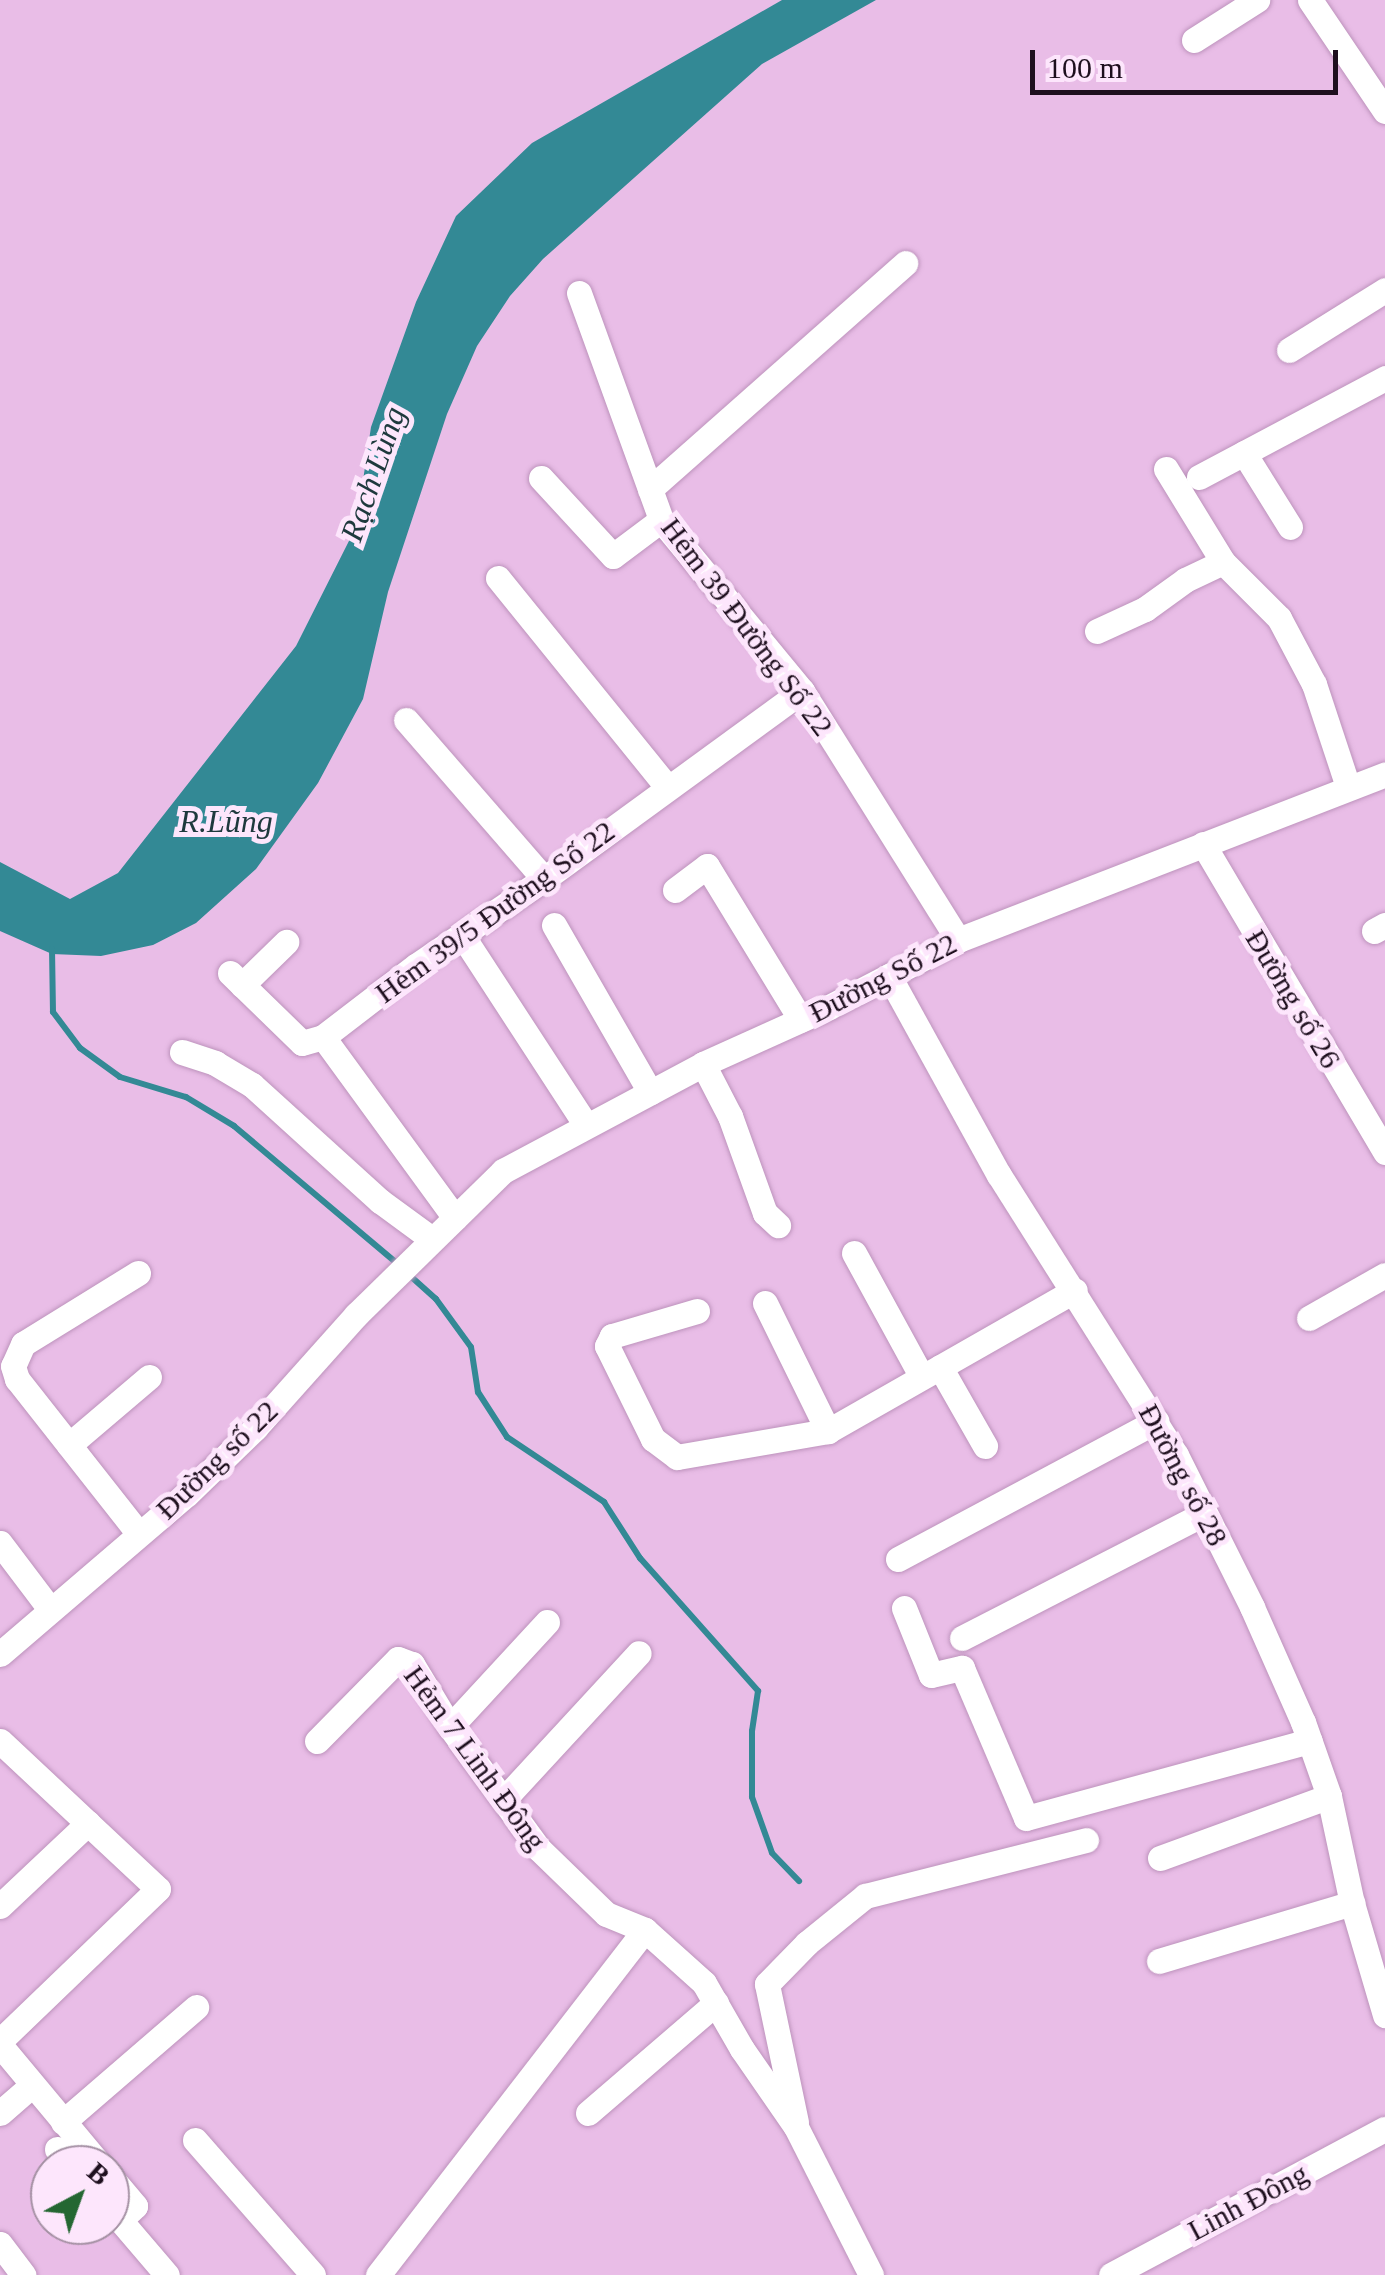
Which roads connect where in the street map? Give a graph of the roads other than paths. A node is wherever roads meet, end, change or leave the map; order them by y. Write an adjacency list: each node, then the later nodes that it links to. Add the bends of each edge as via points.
1 (1257, 0): 3 (street)
2 (1310, 0): 4 (street)
3 (1194, 40)
4 (1381, 98)
5 (905, 263): 14 (street)
6 (1385, 290): 8 (street)
7 (579, 293): 14 (street, Hẻm 39 Đường Số 22)
8 (1289, 350)
9 (1385, 378): 10 (street)
10 (1244, 454): 12 (street); 16 (street)
11 (1166, 468): 17 (street)
12 (1199, 477)
13 (541, 478): 15 (street, via 613,556)
14 (650, 489): 15 (street, Hẻm 39 Đường Số 22)
15 (661, 520): 20 (street, Hẻm 39 Đường Số 22)
16 (1290, 527)
17 (1223, 562): 19 (street); 24 (street, via 1279,618 1314,684)
18 (498, 578): 23 (street)
19 (1098, 631)
20 (802, 692): 23 (street, Hẻm 39/5 Đường Số 22); 30 (street, Hẻm 39 Đường Số 22)
21 (406, 720): 26 (street)
22 (1385, 774): 24 (street, Đường Số 22)
23 (668, 787): 26 (street, Hẻm 39/5 Đường Số 22)
24 (1348, 787): 25 (street, Đường Số 22)
25 (1203, 844): 30 (street, Đường Số 22); 39 (street, Đường số 26)
26 (544, 879): 29 (street, Hẻm 39/5 Đường Số 22)
27 (675, 890): 33 (street, via 707,866)
28 (554, 925): 37 (street)
29 (462, 935): 34 (street, Hẻm 39/5 Đường Số 22); 38 (street)
30 (958, 940): 32 (street, Đường Số 22)
31 (286, 942): 34 (street, via 236,979 302,1044)
32 (889, 976): 33 (street, Đường Số 22); 46 (street, Đường số 28, via 999,1176)
33 (801, 1020): 36 (street, Đường Số 22)
34 (323, 1037): 40 (street)
35 (182, 1052): 42 (street, via 252,1085)
36 (703, 1064): 37 (street, Đường Số 22); 41 (street, via 730,1116 764,1213)
37 (650, 1092): 38 (street, Đường Số 22)
38 (586, 1125): 40 (street, Đường Số 22, via 503,1171)
39 (1385, 1152)
40 (455, 1218): 42 (street, Đường Số 22)
41 (778, 1225)
42 (426, 1245): 57 (street, Đường số 22, via 255,1428)
43 (854, 1252): 50 (street)
44 (138, 1273): 54 (street, via 23,1344 13,1360 17,1379)
45 (1385, 1275): 49 (street)
46 (1075, 1290): 50 (street); 52 (street, Đường số 28)
47 (765, 1303): 53 (street)
48 (697, 1311): 53 (street, via 612,1336 607,1346 653,1440 678,1457)
49 (1309, 1318)
50 (931, 1372): 53 (street); 55 (street)
51 (149, 1377): 54 (street)
52 (1156, 1422): 56 (street, Đường số 28); 59 (street)
53 (828, 1431)
54 (70, 1445): 57 (street)
55 (984, 1446)
56 (1205, 1513): 63 (street); 69 (street, Đường số 28)
57 (139, 1534): 61 (street, Đường số 22)
58 (0, 1543): 61 (street)
59 (898, 1559)
60 (904, 1608): 69 (street, via 931,1675 962,1668 1026,1818)
61 (50, 1610): 65 (street, Đường số 22)
62 (547, 1622): 66 (street)
63 (962, 1638)
64 (639, 1653): 71 (street)
65 (0, 1654)
66 (450, 1727): 68 (street, Hẻm 7 Linh Đông, via 404,1658); 71 (street, Hẻm 7 Linh Đông)
67 (0, 1741): 72 (street)
68 (317, 1741)
69 (1310, 1742): 70 (street, Đường số 28)
70 (1329, 1796): 74 (street); 75 (street, Đường số 28)
71 (506, 1798): 77 (street, Hẻm 7 Linh Đông, via 540,1849 606,1914)
72 (88, 1823): 76 (street); 82 (street, via 158,1889)
73 (1086, 1840): 87 (street, via 866,1896 807,1943 767,1984)
74 (1160, 1858)
75 (1352, 1903): 78 (street); 81 (street, Đường số 28)
76 (0, 1906)
77 (645, 1930): 79 (street, Hẻm 7 Linh Đông, via 704,1982); 96 (street)
78 (1159, 1961)
79 (716, 2002): 85 (street); 87 (street, Hẻm 7 Linh Đông)
80 (196, 2006): 86 (street)
81 (1385, 2015)
82 (0, 2043): 83 (street)
83 (31, 2086): 84 (street); 86 (street)
84 (0, 2113)
85 (588, 2113)
86 (63, 2122): 90 (street)
87 (796, 2126): 97 (street, Hẻm 7 Linh Đông)
88 (1385, 2130): 98 (street, Linh Đông)
89 (195, 2140): 95 (street)
90 (83, 2145)
91 (130, 2232): 94 (street)
92 (0, 2244): 93 (street)
93 (23, 2275)
94 (167, 2275)
95 (313, 2275)
96 (378, 2275)
97 (871, 2275)
98 (1111, 2275)

